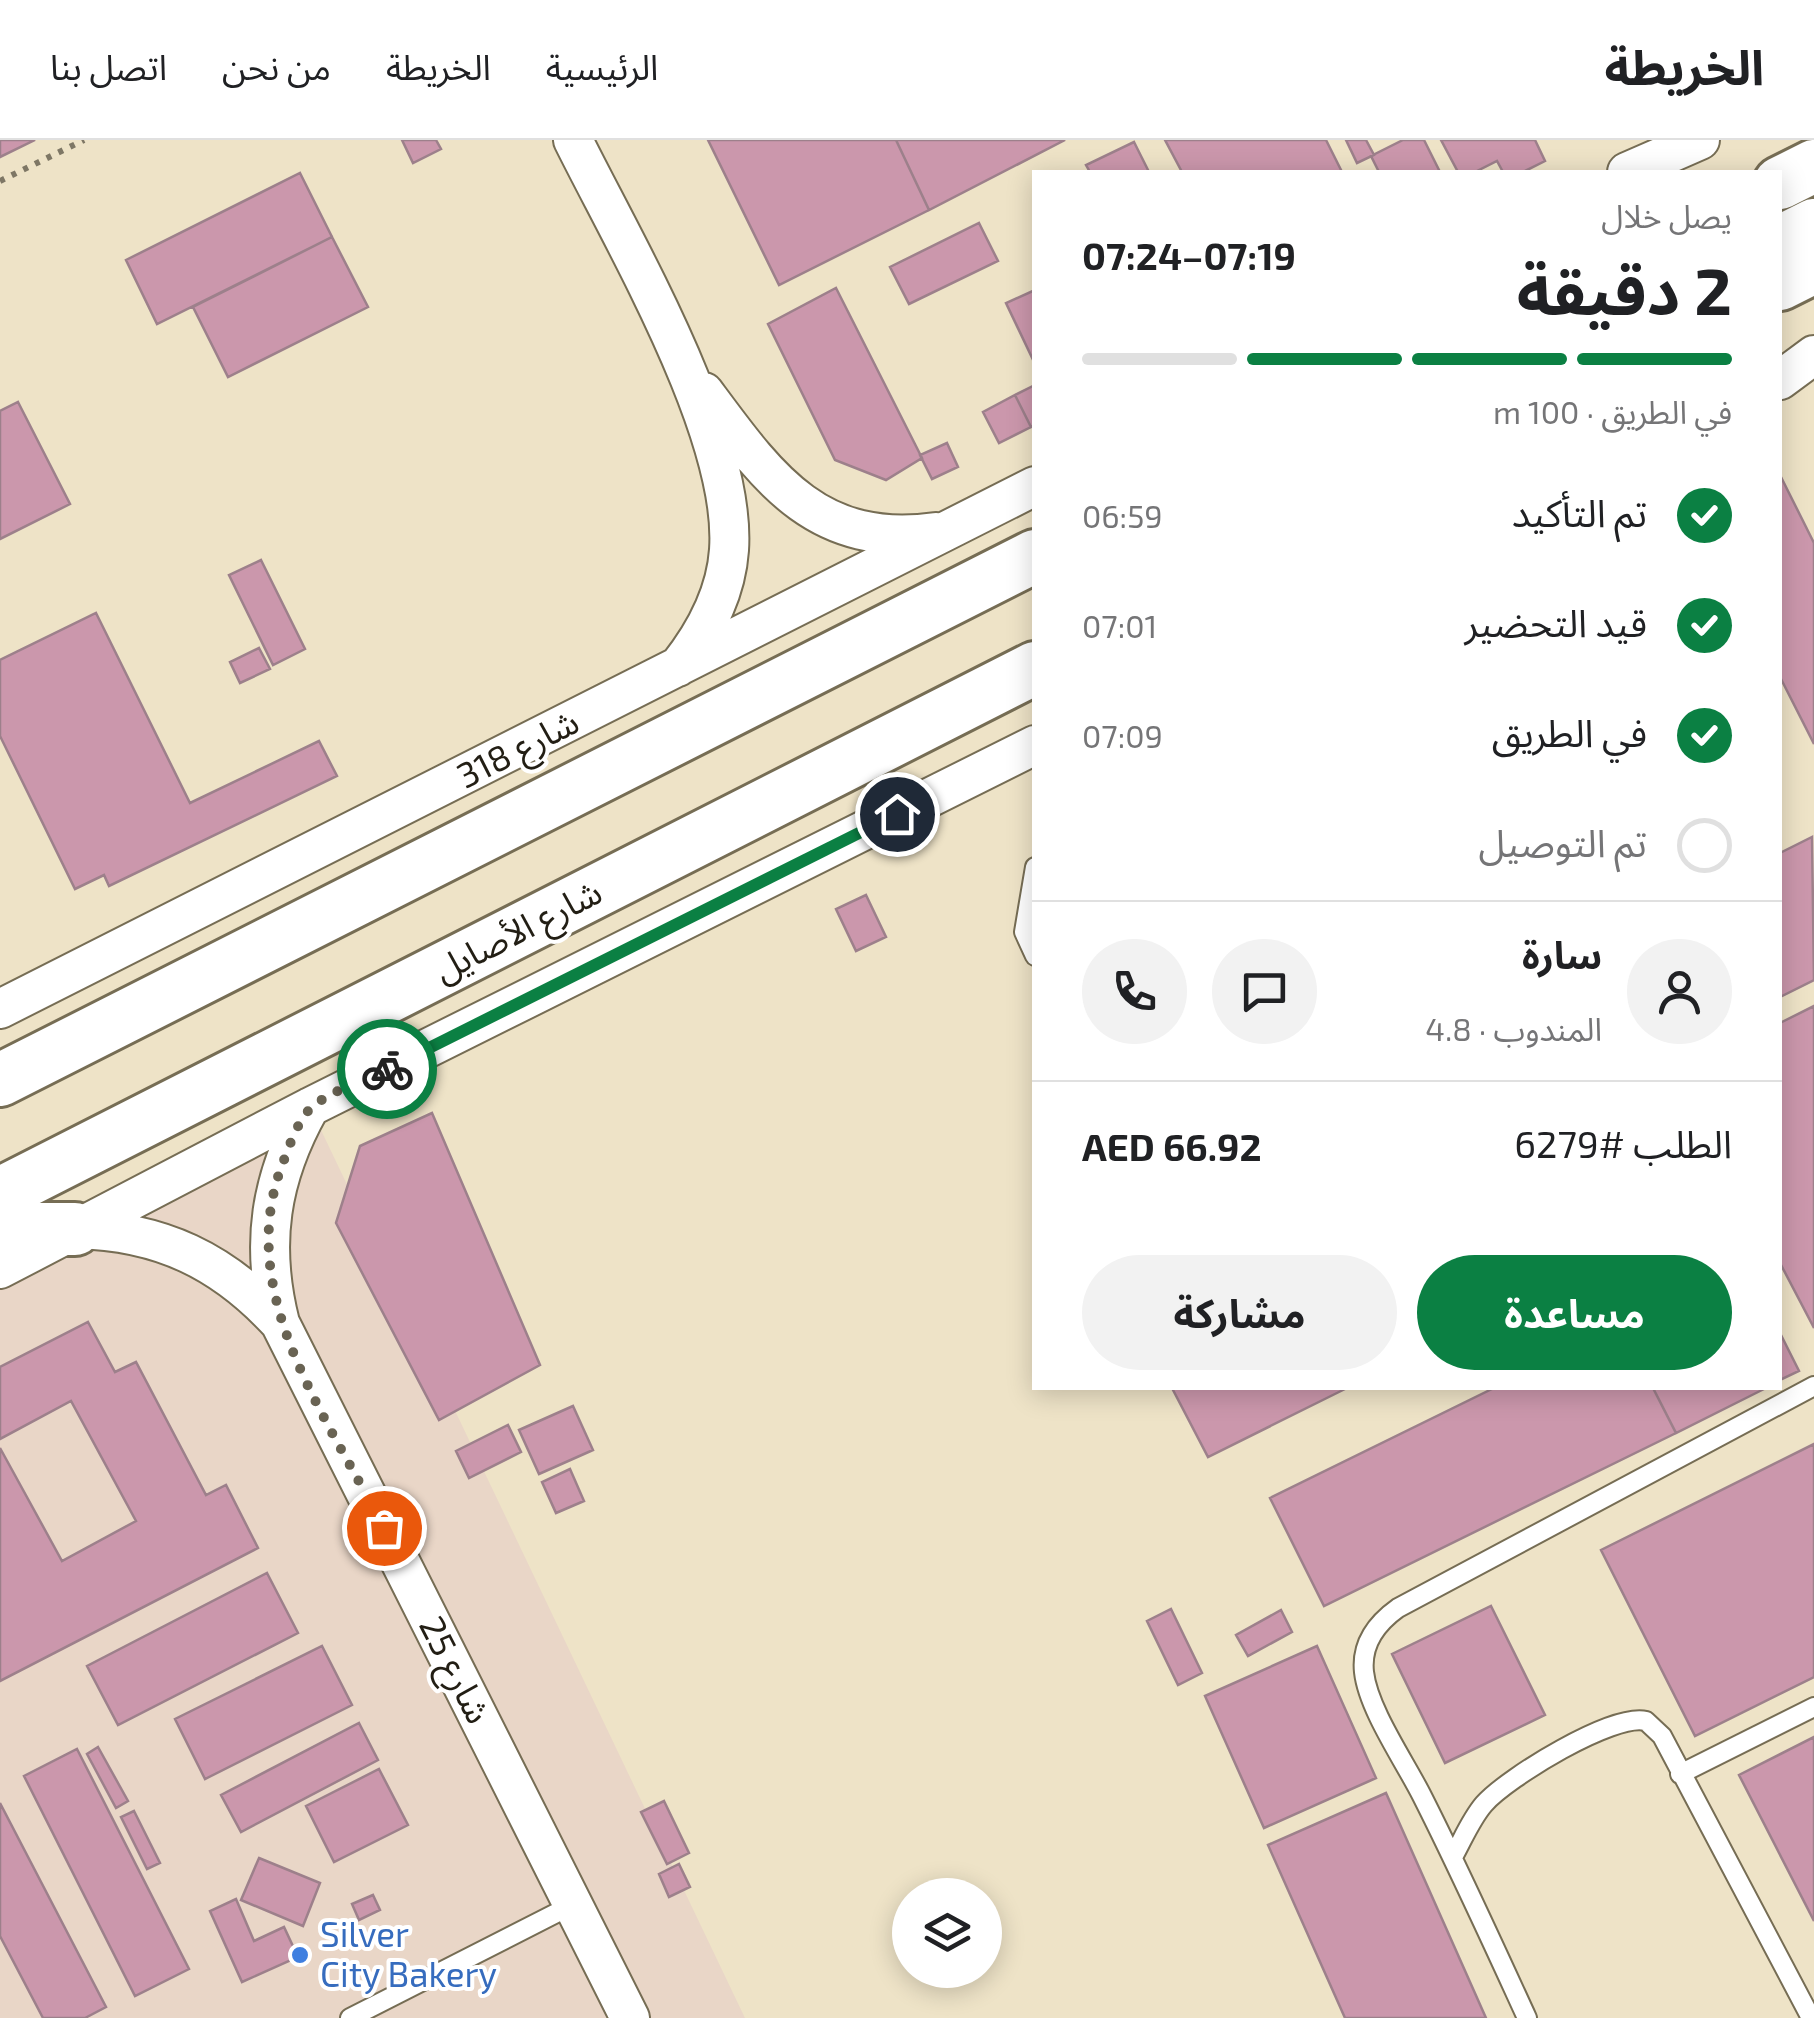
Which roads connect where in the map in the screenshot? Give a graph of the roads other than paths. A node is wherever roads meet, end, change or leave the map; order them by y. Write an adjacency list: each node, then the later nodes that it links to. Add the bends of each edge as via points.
1 (573, 140): 11 (street)
2 (1700, 140): 4 (street)
3 (1814, 166): 5 (main road)
4 (1632, 170)
5 (1782, 182)
6 (1814, 225): 7 (main road)
7 (1782, 241)
8 (1814, 267): 9 (main road)
9 (1782, 283)
10 (1814, 355): 12 (street)
11 (682, 362): 14 (street, via 766,474 797,501 872,532); 17 (street, via 725,487 729,553 712,616)
12 (1782, 379)
13 (1032, 488): 14 (street, شارع 318)
14 (954, 529): 17 (street, شارع 318)
15 (1032, 558): 22 (main road)
16 (1032, 670): 24 (main road, شارع الأصايل)
17 (674, 671): 21 (street, شارع 318)
18 (1032, 747): 23 (street)
19 (1032, 885): 20 (lane, via 1024,932)
20 (1032, 949)
21 (0, 1009)
22 (0, 1080)
23 (310, 1108): 26 (street); 28 (street, شارع 25, via 282,1165 268,1228)
24 (0, 1194)
25 (0, 1229): 26 (main road)
26 (75, 1229): 27 (street); 28 (street, شارع 25, via 114,1230 189,1251 223,1270)
27 (0, 1268)
28 (280, 1323): 33 (street, شارع 25)
29 (1814, 1386): 32 (lane, via 1398,1608 1374,1630 1364,1660 1369,1692)
30 (1814, 1706): 31 (lane)
31 (1680, 1774): 32 (lane, via 1655,1727 1624,1720 1507,1783 1474,1818); 37 (lane)
32 (1454, 1858): 36 (lane)
33 (574, 1904): 34 (lane); 35 (street, شارع 25)
34 (350, 2018)
35 (630, 2018)
36 (1527, 2018)
37 (1810, 2018)

